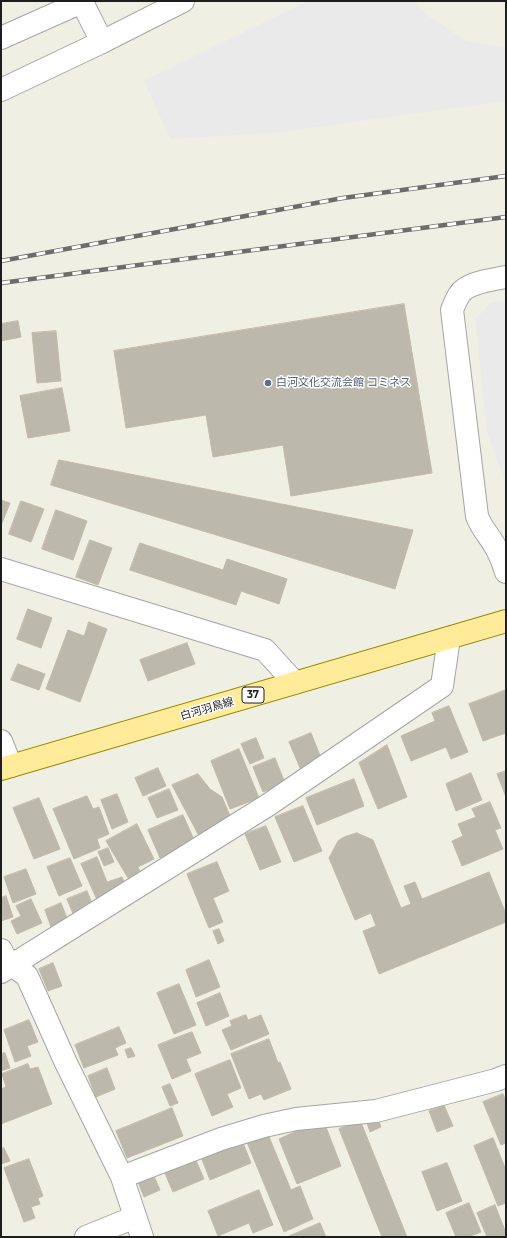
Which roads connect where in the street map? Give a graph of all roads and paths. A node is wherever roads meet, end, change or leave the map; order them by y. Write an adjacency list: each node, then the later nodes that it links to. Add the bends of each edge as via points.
1 (83, 1): 3 (street); 4 (street)
2 (184, 1): 4 (street)
3 (1, 38)
4 (102, 42): 5 (street)
5 (1, 90)
6 (506, 277): 8 (street, via 470,287 459,294 452,310 477,516 480,525 496,547)
7 (1, 569): 11 (street, via 265,650)
8 (506, 572)
9 (506, 621): 10 (main road, 白河羽鳥線 / 37)
10 (449, 638): 11 (main road, 白河羽鳥線 / 37); 14 (street, via 442,686 268,804)
11 (295, 683): 13 (main road, 白河羽鳥線 / 37)
12 (1, 741): 13 (street)
13 (6, 768)
14 (5, 962): 16 (street, via 26,976)
15 (506, 1076): 16 (street, via 376,1111 296,1119 264,1126 221,1139)
16 (122, 1177): 17 (street)
17 (135, 1217): 18 (street); 19 (street)
18 (86, 1237)
19 (142, 1237)

